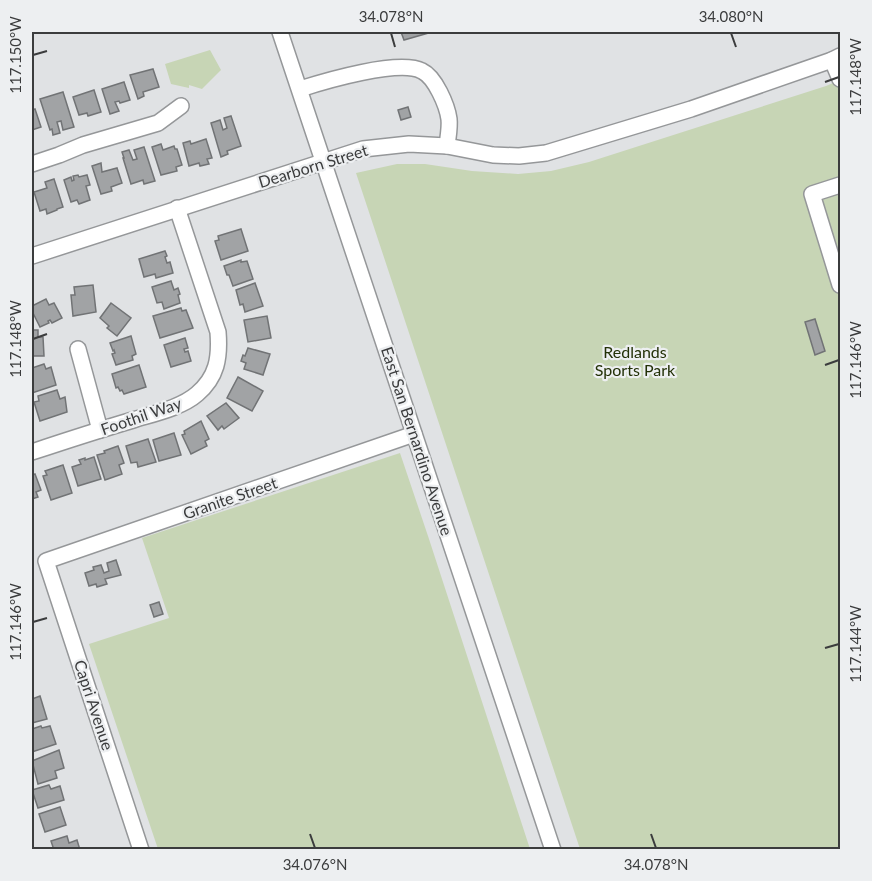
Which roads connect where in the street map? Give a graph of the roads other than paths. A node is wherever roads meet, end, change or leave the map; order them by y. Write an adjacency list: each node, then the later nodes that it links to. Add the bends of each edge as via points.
1 (280, 32): 4 (street, East San Bernardino Avenue)
2 (836, 58): 3 (street); 6 (street, Dearborn Street, via 691,109 546,153 493,155)
3 (840, 79)
4 (300, 89): 6 (street, via 334,78 397,67 423,71 446,106); 7 (street, East San Bernardino Avenue)
5 (181, 106): 8 (street, via 158,123 83,144)
6 (447, 146): 7 (street, Dearborn Street, via 409,144 363,149)
7 (324, 162): 10 (street, Dearborn Street); 15 (street, East San Bernardino Avenue)
8 (32, 164)
9 (840, 185): 12 (street, via 812,194)
10 (177, 208): 11 (street, Dearborn Street); 14 (street, Foothil Way, via 219,332 220,353 215,370 207,384 189,400)
11 (32, 256)
12 (840, 285)
13 (78, 349): 14 (street)
14 (100, 430): 16 (street, Foothil Way)
15 (414, 434): 17 (street, Granite Street); 19 (street, East San Bernardino Avenue)
16 (32, 452)
17 (46, 561): 18 (street, Capri Avenue)
18 (141, 849)
19 (553, 849)

